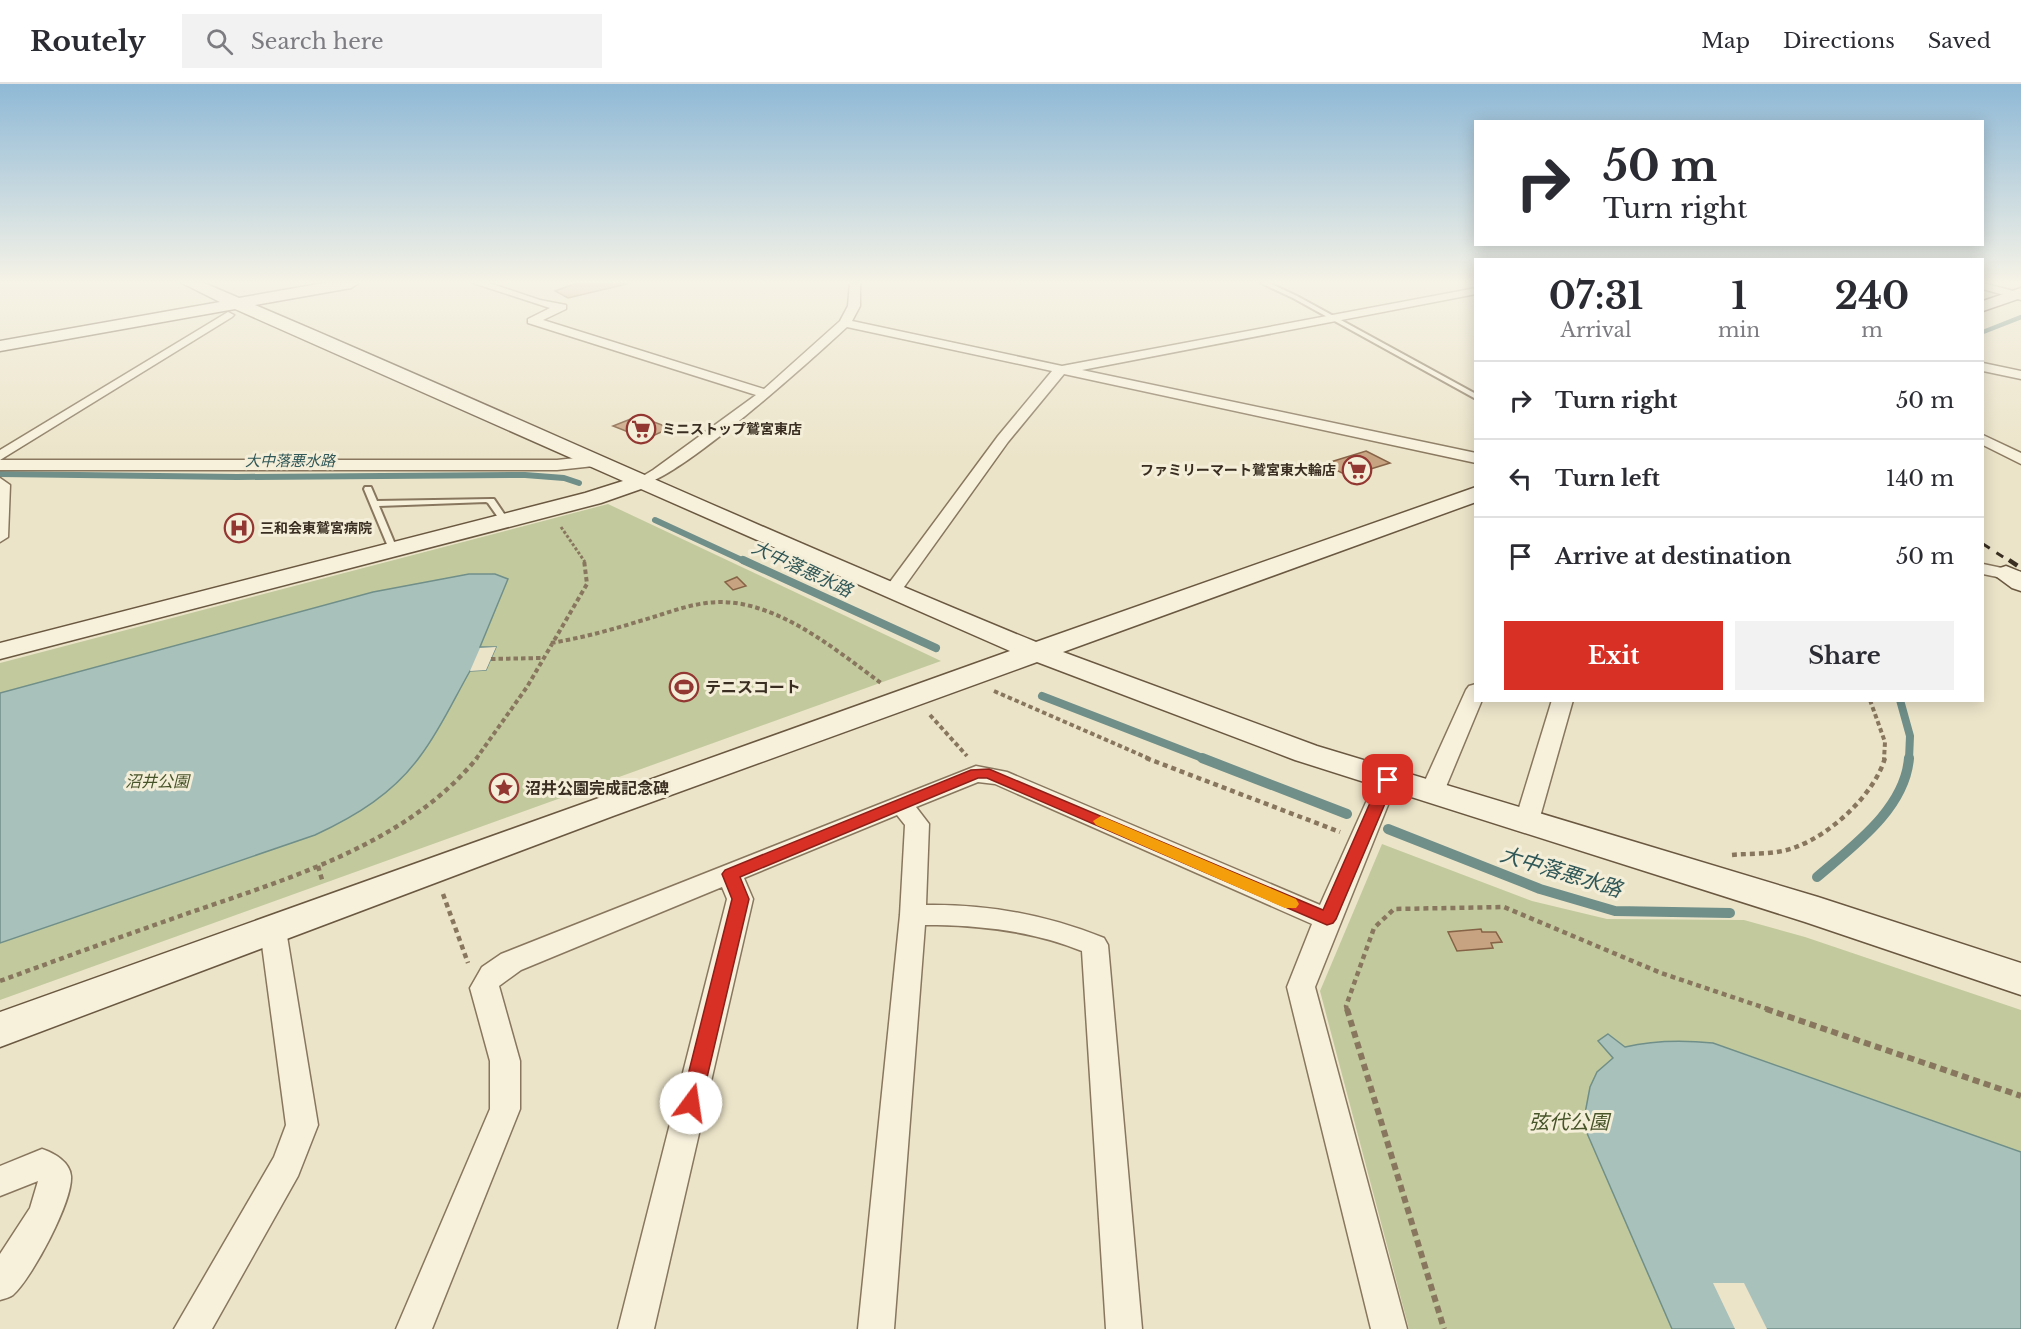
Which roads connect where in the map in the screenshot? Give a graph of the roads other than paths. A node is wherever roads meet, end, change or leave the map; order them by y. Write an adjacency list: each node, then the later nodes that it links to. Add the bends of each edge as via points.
1 (31, 341): 9 (street)
2 (182, 341): 16 (street)
3 (309, 341): 19 (street)
4 (596, 341): 13 (street)
5 (825, 341): 13 (street)
6 (928, 341): 11 (street)
7 (1208, 341): 11 (street)
8 (1375, 341): 14 (lane)
9 (0, 346)
10 (1985, 367): 12 (street)
11 (1060, 370): 17 (street); 31 (street, via 1003,439)
12 (2021, 375)
13 (766, 394): 21 (street)
14 (1474, 396)
15 (1984, 440): 18 (street)
16 (0, 456)
17 (1474, 458)
18 (2021, 459)
19 (594, 461): 20 (street, via 557,465); 21 (street)
20 (0, 465)
21 (641, 482): 26 (street); 31 (street)
22 (0, 483): 27 (street)
23 (368, 489): 25 (lane)
24 (1474, 495): 33 (street)
25 (375, 504): 26 (lane, via 486,500); 28 (lane)
26 (505, 520): 28 (street)
27 (0, 537)
28 (393, 549): 32 (street)
29 (1984, 557): 30 (street)
30 (2008, 576)
31 (893, 590): 33 (street)
32 (0, 651)
33 (1034, 652): 36 (street, via 1210,719); 43 (street)
34 (1474, 695): 37 (street)
35 (1562, 702): 39 (street)
36 (1388, 780): 37 (street); 42 (street)
37 (1431, 794): 39 (street)
38 (902, 805): 40 (street); 41 (street, via 917,824); 42 (street, via 976,774 999,777)
39 (1526, 824): 44 (street)
40 (730, 874): 49 (street, via 511,962 488,979 484,988 508,1063 505,1108); 50 (street, via 740,899)
41 (913, 915): 51 (street); 52 (street, via 1001,917 1072,935 1095,945)
42 (1327, 919): 53 (street, via 1301,987)
43 (273, 930): 45 (street); 48 (street, via 302,1125 287,1166)
44 (2021, 979)
45 (0, 1030)
46 (0, 1181): 47 (street, via 42,1164 55,1175 52,1200 33,1236)
47 (0, 1283)
48 (192, 1329)
49 (414, 1329)
50 (636, 1329)
51 (876, 1329)
52 (1124, 1329)
53 (1389, 1329)

